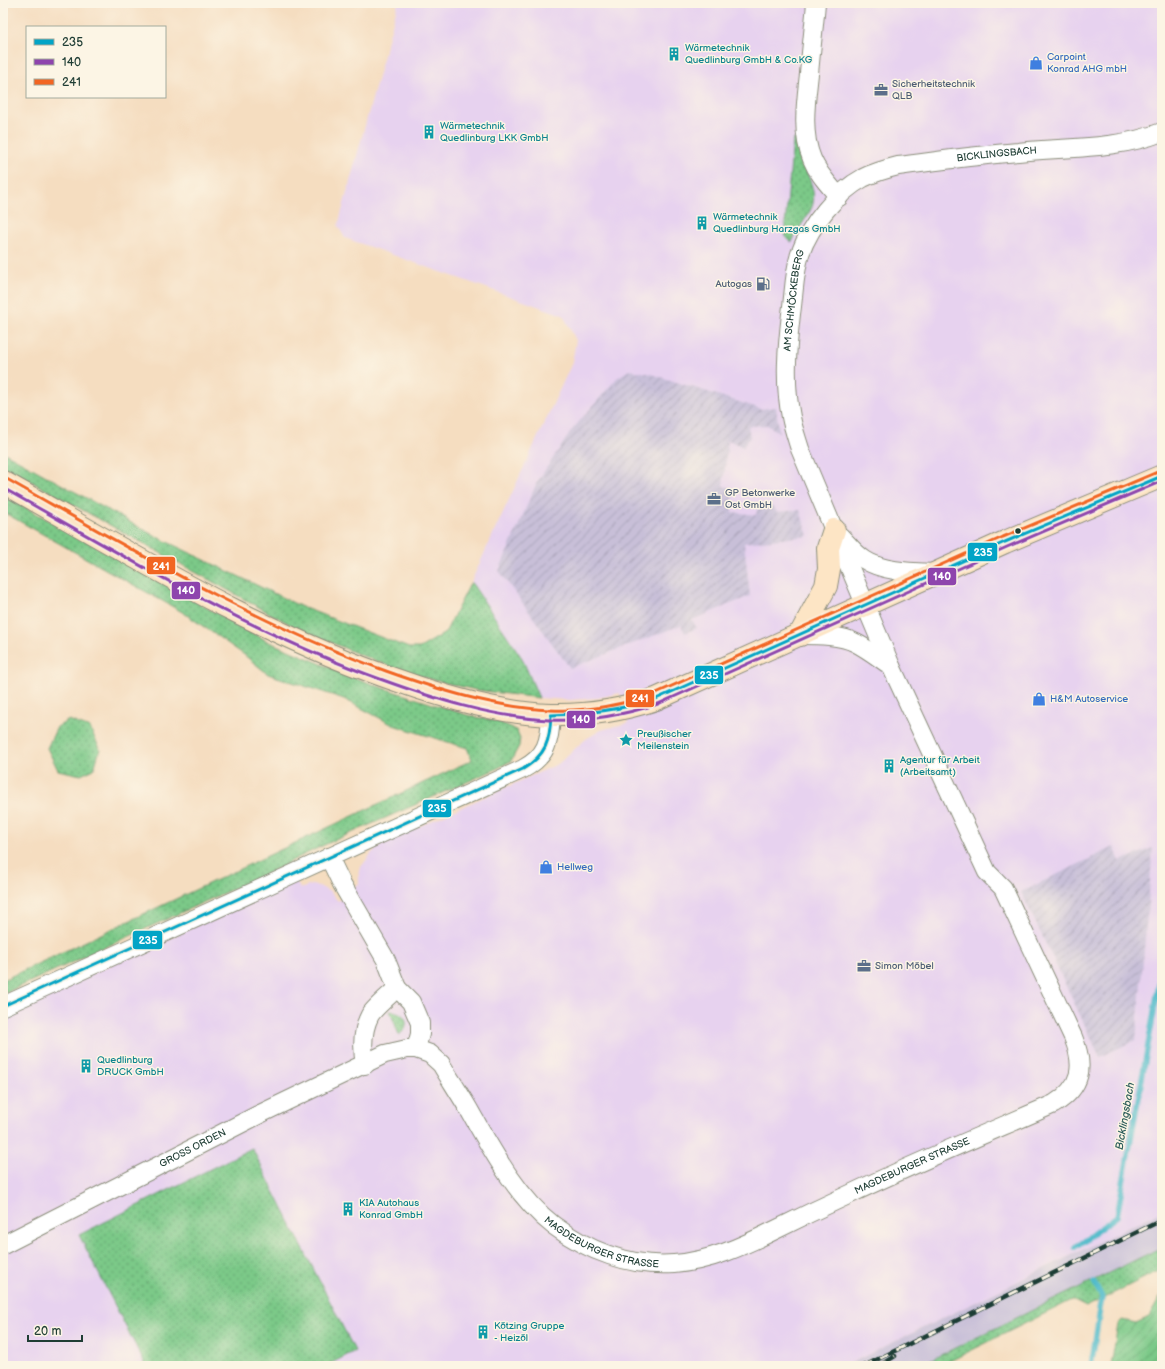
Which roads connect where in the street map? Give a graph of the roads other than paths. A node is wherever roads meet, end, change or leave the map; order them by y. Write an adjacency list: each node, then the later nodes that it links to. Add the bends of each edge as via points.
1 (816, 3): 3 (street, via 806,102 807,143 816,169)
2 (1162, 132): 3 (street, BICKLINGSBACH, via 1127,143 1104,146 1019,151 898,166 879,170 862,178)
3 (838, 197): 6 (street, AM SCHMÖCKEBERG, via 814,226 800,254 790,322 787,378 791,418 800,449)
4 (1162, 476): 7 (main road)
5 (3, 482): 11 (main road, via 234,611 323,652 431,692 496,708)
6 (834, 530): 7 (street, via 863,559 875,566); 8 (street, AM SCHMÖCKEBERG); 9 (main road, via 828,548 829,569 826,586)
7 (935, 573): 8 (main road)
8 (866, 606): 9 (main road); 10 (street, MAGDEBURGER STRASSE)
9 (800, 635): 10 (street, via 841,638 855,642); 11 (main road, via 656,699 606,712)
10 (890, 666): 15 (street, MAGDEBURGER STRASSE, via 987,872 1003,888 1074,1037 1080,1064 1076,1082 1067,1095 1054,1104 848,1195 734,1250 690,1262 656,1264 637,1262 600,1252 552,1223 534,1207 499,1160 441,1064 430,1054)
11 (551, 715): 12 (street, via 547,744 538,759 530,765)
12 (329, 857): 13 (street, via 386,960); 14 (street)
13 (397, 988): 15 (street, via 411,1002 420,1023); 16 (street, via 368,1020 363,1046)
14 (3, 1006)
15 (416, 1049): 16 (street, GROSS ORDEN, via 385,1054)
16 (365, 1065): 17 (street, GROSS ORDEN, via 262,1113)
17 (3, 1245)

